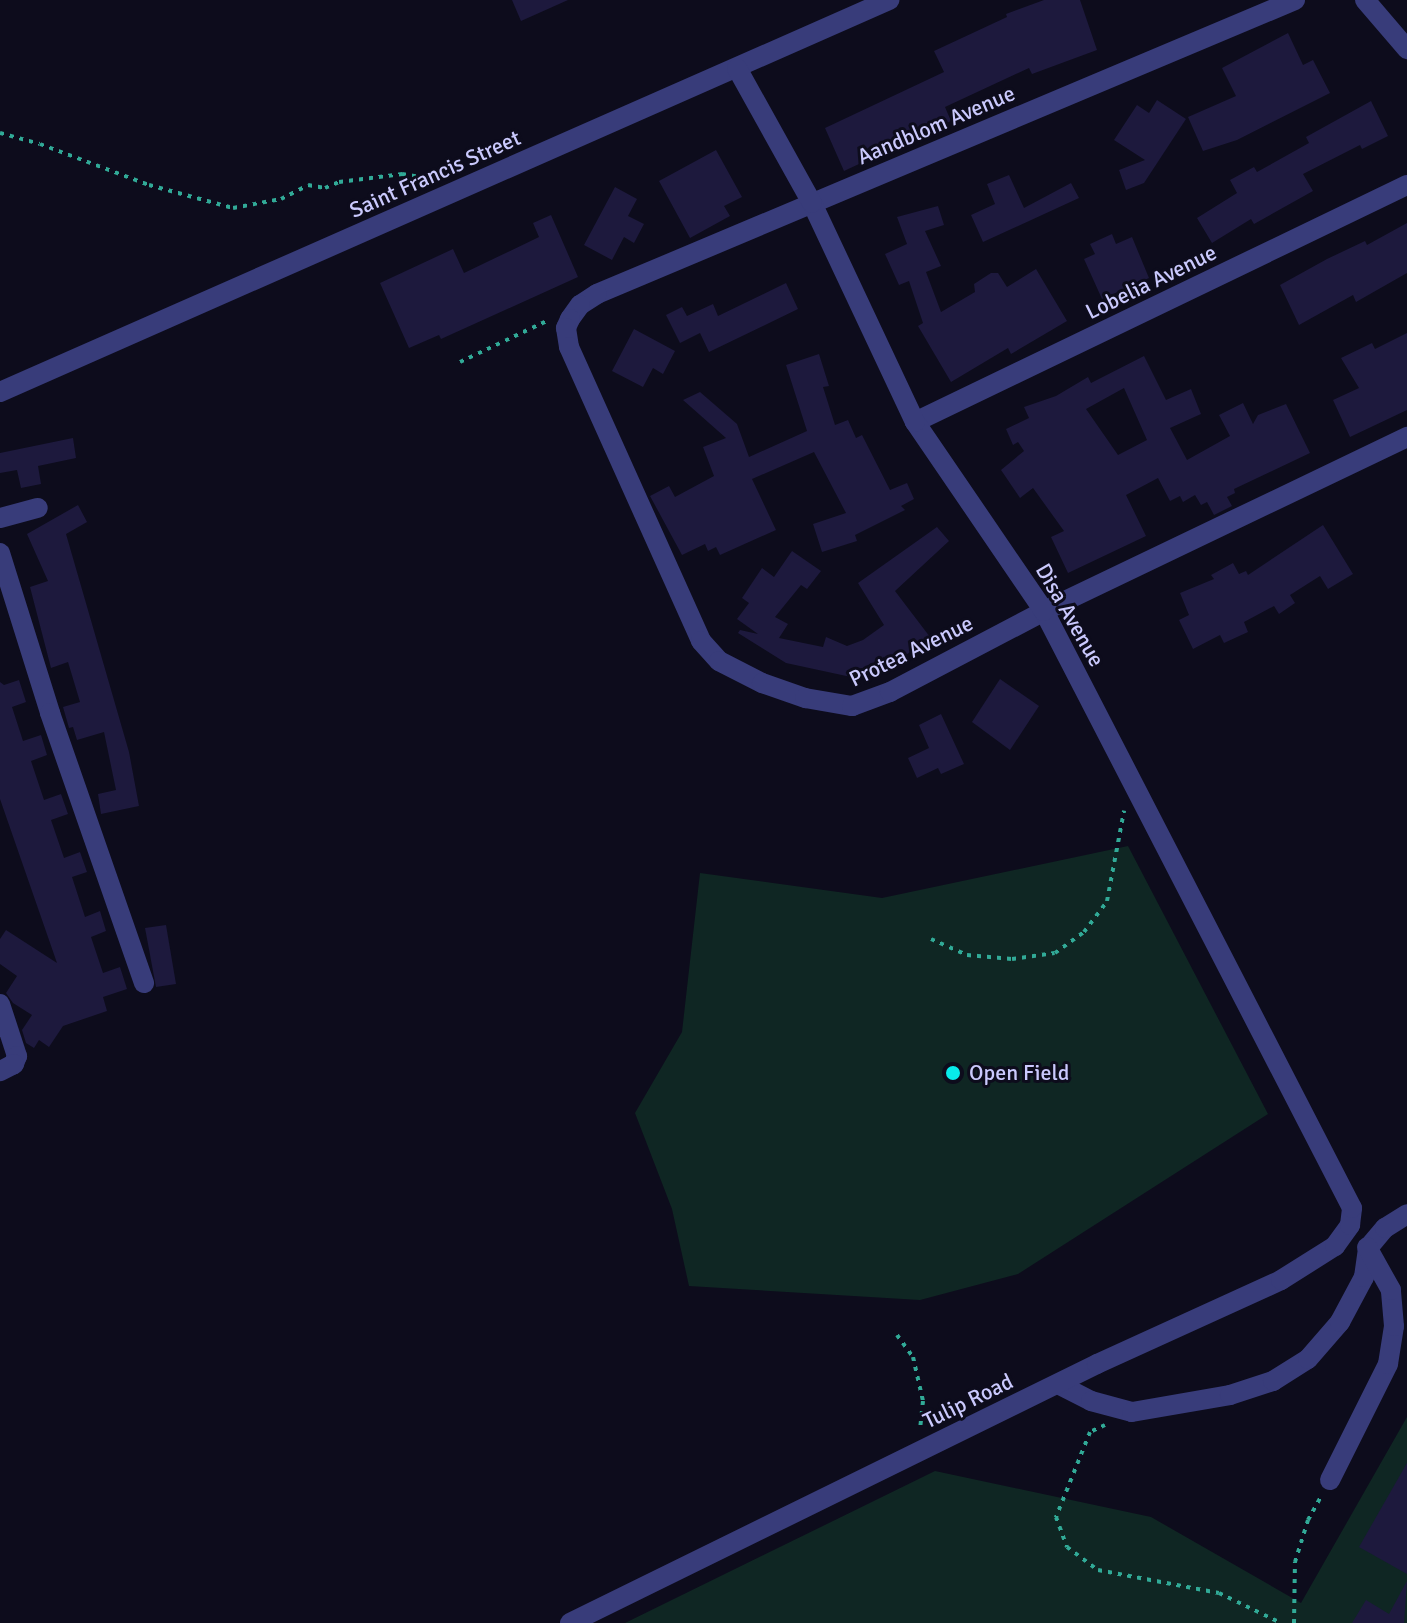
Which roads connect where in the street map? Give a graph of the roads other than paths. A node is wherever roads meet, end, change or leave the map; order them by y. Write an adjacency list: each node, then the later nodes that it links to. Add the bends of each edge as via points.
1 (889, 0): 5 (street, Saint Francis Street)
2 (1295, 0): 7 (street, Aandblom Avenue)
3 (1365, 0): 4 (street)
4 (1407, 49)
5 (737, 68): 7 (street, Disa Avenue); 9 (street, Saint Francis Street)
6 (1407, 185): 10 (street, Lobelia Avenue)
7 (812, 203): 8 (street, Aandblom Avenue); 10 (street, Disa Avenue)
8 (588, 300): 15 (street, Protea Avenue, via 566,328 569,347 688,618 719,661 776,688 852,706 890,692)
9 (0, 392)
10 (915, 422): 15 (street, Disa Avenue)
11 (1407, 437): 15 (street, Protea Avenue)
12 (38, 508): 13 (street)
13 (0, 518)
14 (0, 553): 16 (street)
15 (1044, 611): 20 (street, Disa Avenue, via 1347,1194)
16 (144, 983)
17 (0, 1004): 18 (street, via 17,1056 14,1064)
18 (0, 1071)
19 (1407, 1214): 21 (street)
20 (1350, 1225): 21 (street); 22 (street, Tulip Road, via 1335,1246 1281,1280)
21 (1368, 1248): 22 (street, via 1364,1277 1340,1322 1308,1359 1273,1381 1230,1395 1132,1412 1091,1401); 23 (street, via 1391,1290 1394,1326 1388,1364)
22 (1058, 1384): 24 (street, Tulip Road)
23 (1330, 1480)
24 (570, 1623)

